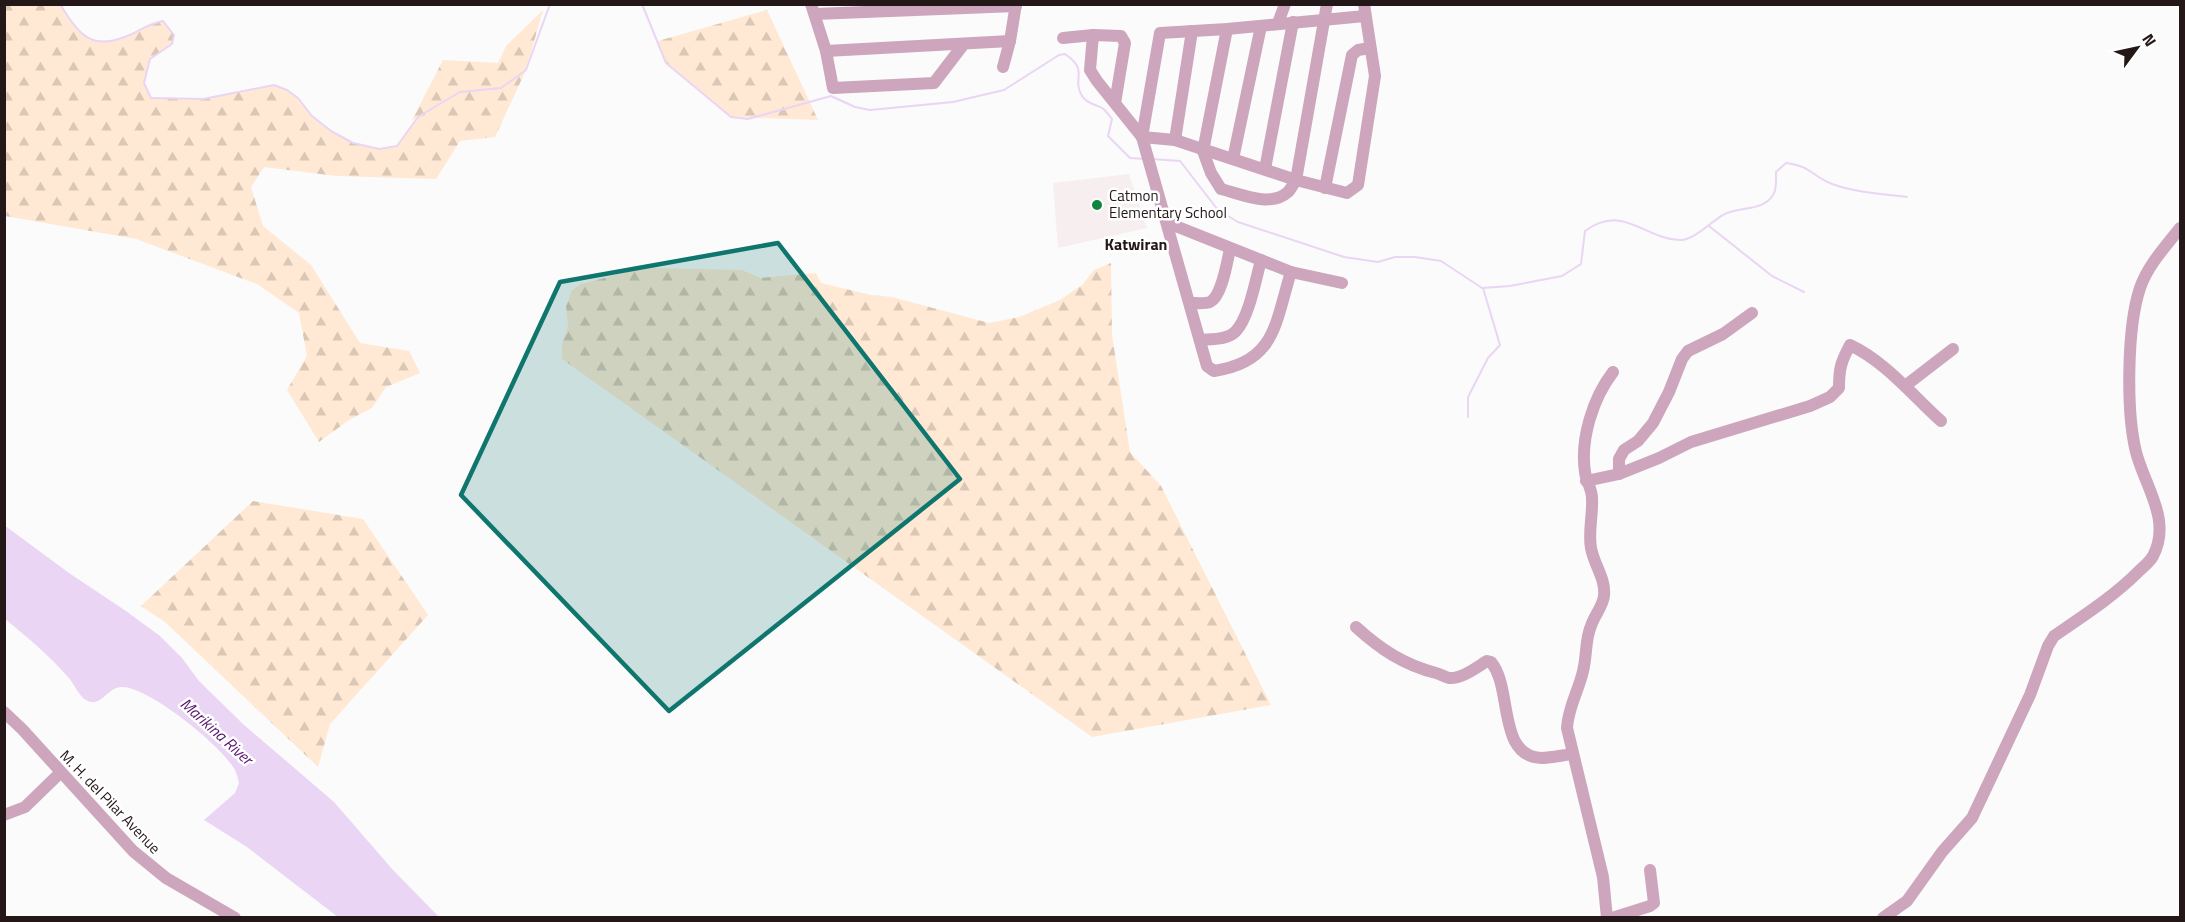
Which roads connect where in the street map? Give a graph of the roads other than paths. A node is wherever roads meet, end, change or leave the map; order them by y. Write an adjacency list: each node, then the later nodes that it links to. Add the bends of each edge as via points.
1 (1285, 4): 8 (street)
2 (1327, 4): 6 (street)
3 (1016, 5): 4 (street); 14 (street)
4 (813, 9): 17 (street)
5 (1365, 10): 6 (street); 16 (street)
6 (1323, 19): 7 (street); 25 (street)
7 (1293, 22): 8 (street); 24 (street)
8 (1278, 23): 9 (street)
9 (1261, 26): 10 (street); 23 (street)
10 (1227, 29): 11 (street); 22 (street)
11 (1192, 31): 20 (street, via 1160,33); 21 (street)
12 (1093, 35): 13 (street); 19 (street, via 1090,70); 19 (street, via 1121,36 1125,43)
13 (1063, 38)
14 (1010, 41): 15 (street); 18 (street)
15 (963, 45): 17 (street); 17 (street, via 934,83 833,88)
16 (1370, 48): 26 (street, via 1352,55); 26 (street, via 1375,76 1358,185 1347,194)
17 (826, 51)
18 (1003, 67)
19 (1115, 103): 20 (street)
20 (1142, 137): 21 (street); 27 (street)
21 (1175, 140): 22 (street)
22 (1203, 151): 23 (street); 25 (street, via 1221,189 1264,200 1288,192)
23 (1233, 159): 24 (street)
24 (1265, 170): 25 (street)
25 (1296, 180): 26 (street)
26 (1325, 188)
27 (1168, 223): 29 (street); 33 (street)
28 (2181, 228): 51 (street, via 2152,264 2140,288 2130,351 2136,449 2161,519 2160,540 2152,558 2129,581 2054,636 1972,818 1907,901)
29 (1230, 249): 30 (street); 33 (street, via 1215,297 1209,302)
30 (1261, 260): 31 (street); 35 (street, via 1236,331 1226,338)
31 (1291, 272): 32 (street); 35 (street, via 1266,345 1254,357 1234,368 1214,371 1208,366)
32 (1342, 283)
33 (1191, 303): 35 (street)
34 (1752, 313): 40 (street, via 1682,358 1653,423 1619,459)
35 (1200, 340)
36 (1953, 349): 38 (street)
37 (1613, 372): 41 (street, via 1593,410 1585,446)
38 (1905, 386): 39 (street); 40 (street, via 1850,345 1840,362 1839,388 1830,397 1691,442)
39 (1941, 421)
40 (1619, 474): 41 (street)
41 (1586, 482): 44 (street, via 1592,499 1591,549 1603,582 1604,599 1590,627 1580,684 1568,716)
42 (1356, 627): 44 (street, via 1389,654 1449,678 1491,662 1504,692 1510,730 1518,748 1526,755 1541,758)
43 (7, 719): 45 (street, M. H. del Pilar Avenue)
44 (1573, 754): 49 (street, via 1603,877)
45 (60, 773): 46 (street, via 25,807); 48 (street, M. H. del Pilar Avenue, via 147,864)
46 (4, 815)
47 (1650, 870): 50 (street, via 1654,903)
48 (235, 918)
49 (1607, 918)
50 (1612, 918)
51 (1883, 918)

